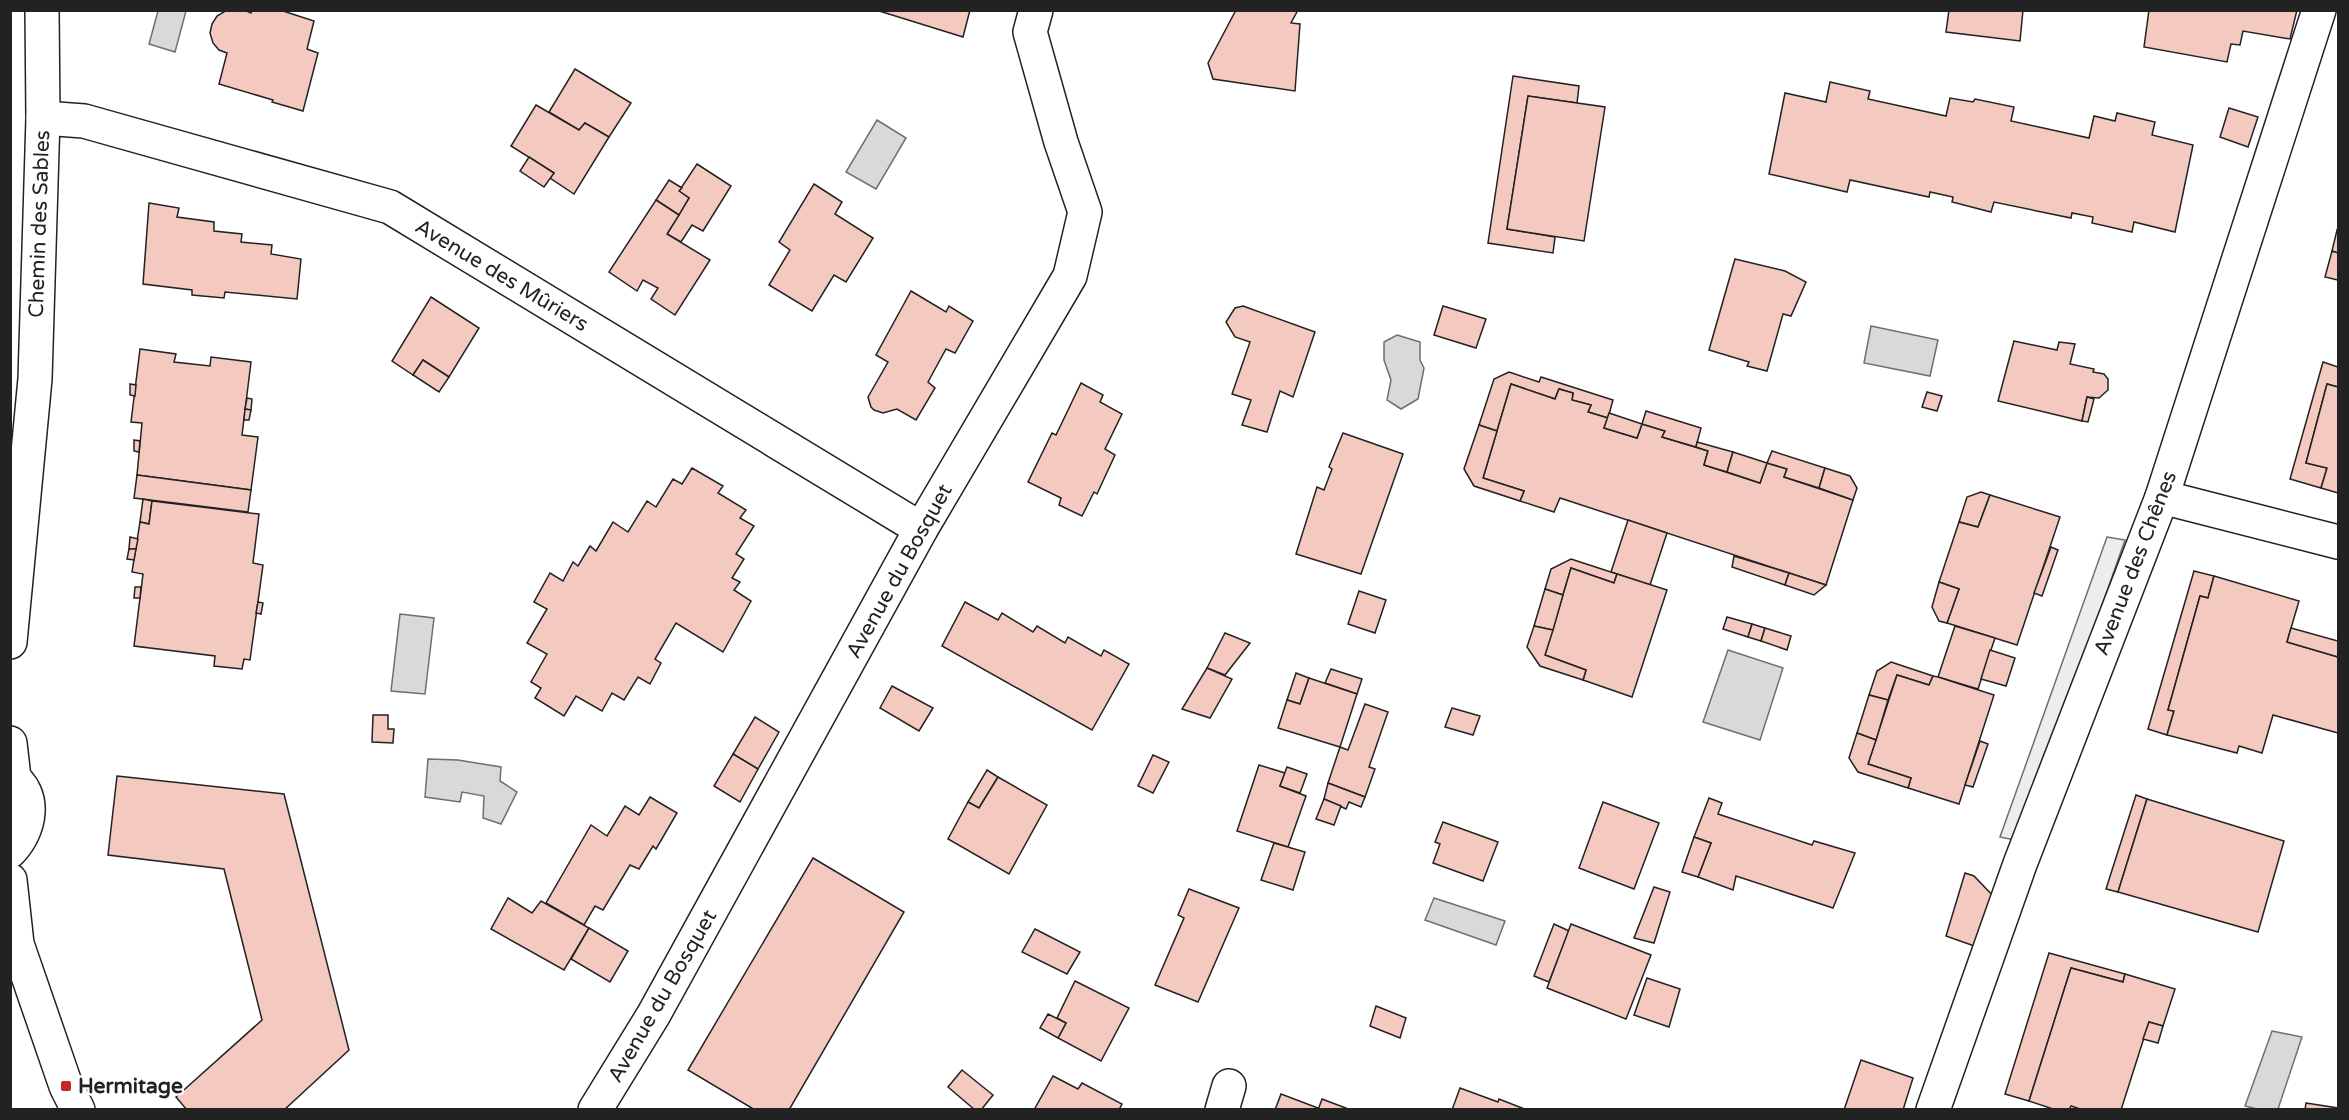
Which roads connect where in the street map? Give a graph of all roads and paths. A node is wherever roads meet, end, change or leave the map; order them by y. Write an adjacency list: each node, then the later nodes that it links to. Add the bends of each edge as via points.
1 (42, 10): 4 (street, Chemin des Sables)
2 (1035, 10): 7 (street, Avenue du Bosquet, via 1030,32 1085,212 1070,276)
3 (2319, 10): 6 (street, Avenue des Chênes)
4 (42, 118): 5 (street, Chemin des Sables, via 35,379); 7 (street, Avenue des Mûriers, via 84,121 390,207)
5 (20, 433): 9 (street, Chemin des Sables)
6 (2162, 497): 8 (street); 17 (street, Avenue des Chênes, via 2020,864)
7 (921, 529): 16 (street, Avenue du Bosquet, via 654,1014)
8 (2338, 542)
9 (10, 642)
10 (10, 743): 11 (street)
11 (12, 777): 12 (street, via 22,786 29,815 26,831)
12 (10, 851)
13 (10, 880): 14 (street)
14 (14, 938): 15 (street)
15 (78, 1110)
16 (595, 1110)
17 (1933, 1110)

